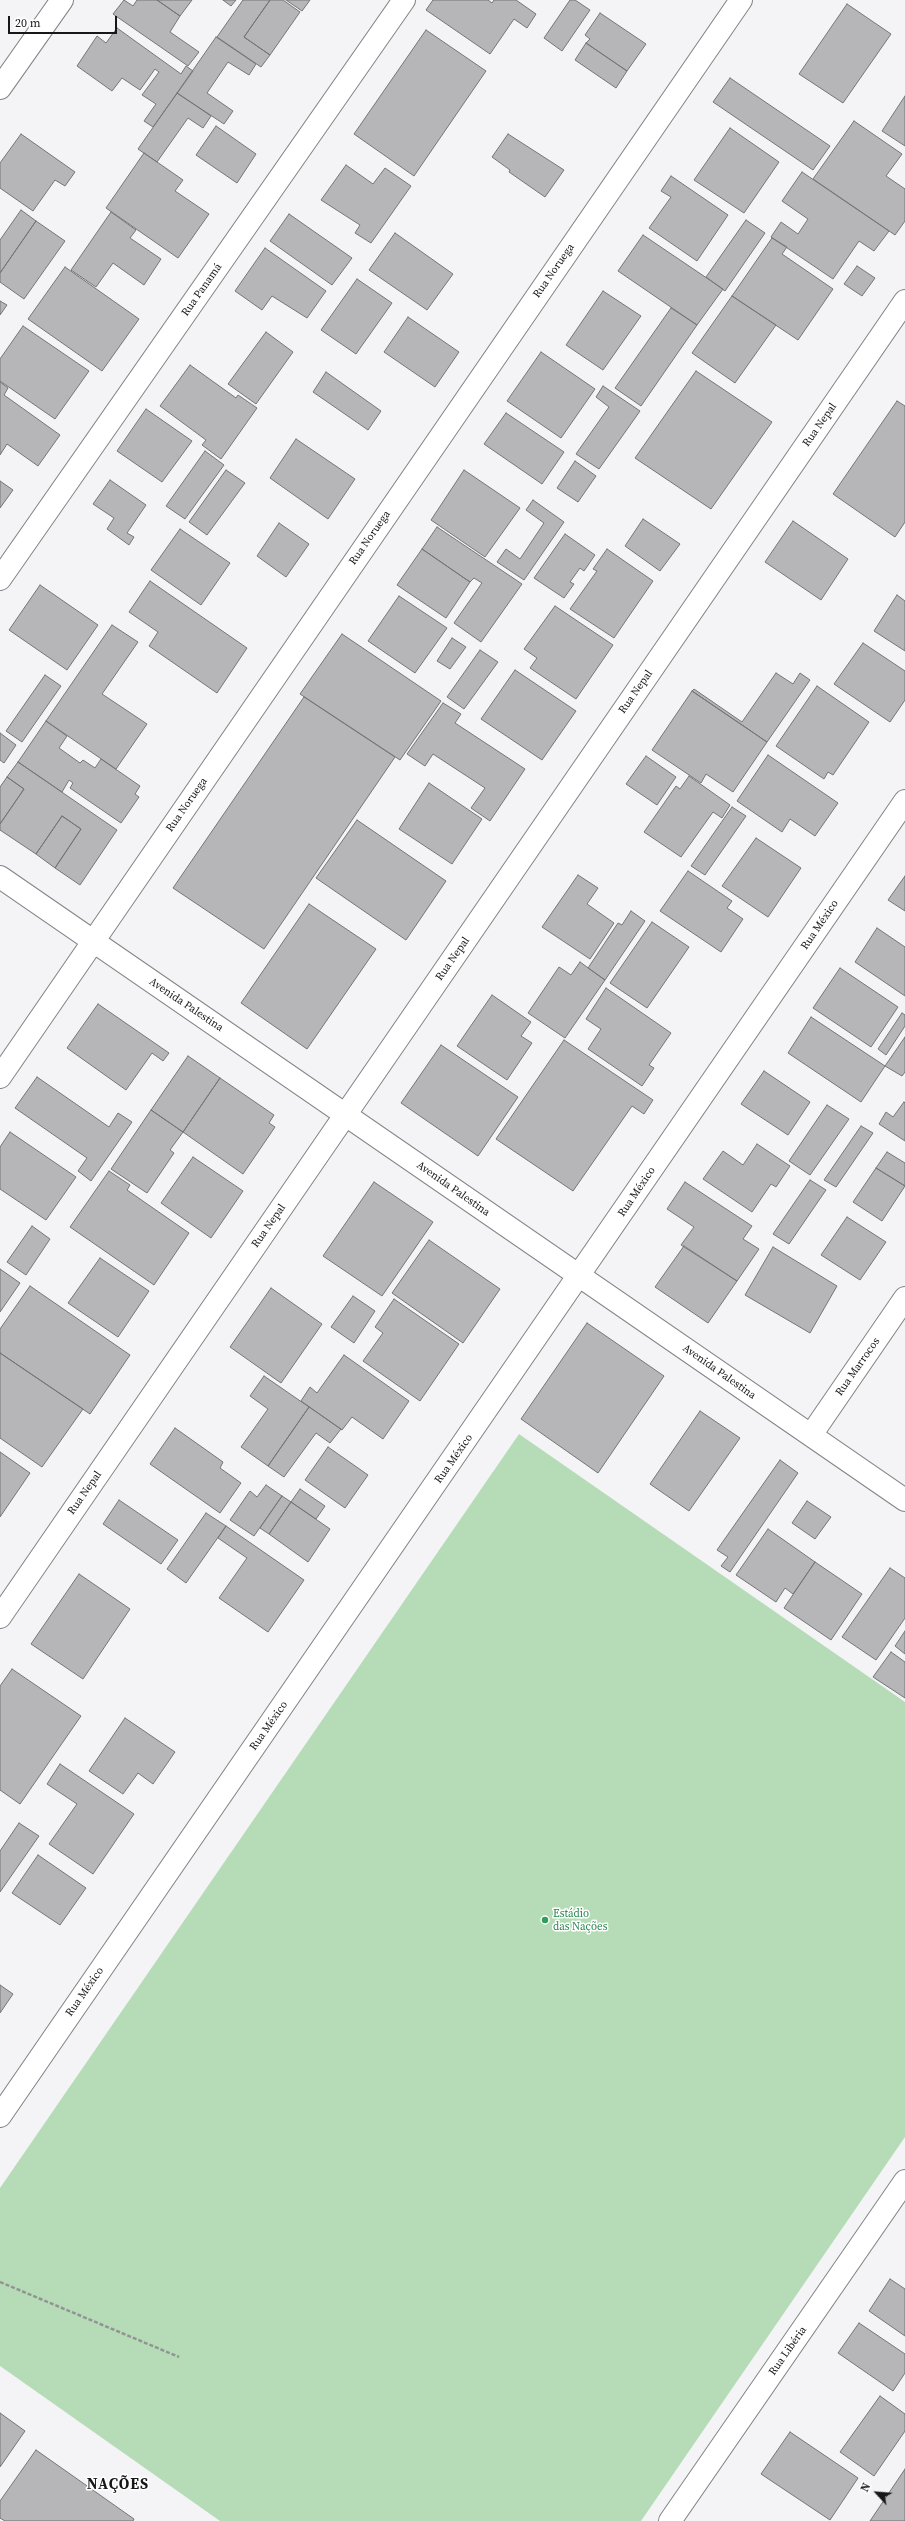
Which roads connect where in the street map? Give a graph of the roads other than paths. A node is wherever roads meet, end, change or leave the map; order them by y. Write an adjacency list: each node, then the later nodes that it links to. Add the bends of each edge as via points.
1 (62, 0): 4 (street)
2 (404, 0): 6 (street, Rua Panamá)
3 (741, 0): 9 (street, Rua Noruega)
4 (0, 88)
5 (905, 301): 11 (street, Rua Nepal)
6 (0, 579)
7 (905, 801): 12 (street, Rua México)
8 (0, 877): 9 (street, Avenida Palestina)
9 (93, 942): 10 (street, Rua Noruega); 11 (street, Avenida Palestina)
10 (0, 1077)
11 (345, 1115): 12 (street, Avenida Palestina); 16 (street, Rua Nepal)
12 (580, 1276): 14 (street, Avenida Palestina); 17 (street, Rua México)
13 (905, 1298): 14 (street, Rua Marrocos)
14 (810, 1435): 15 (street, Avenida Palestina)
15 (905, 1500)
16 (0, 1617)
17 (0, 2116)
18 (905, 2181): 19 (street, Rua Libéria)
19 (670, 2521)

